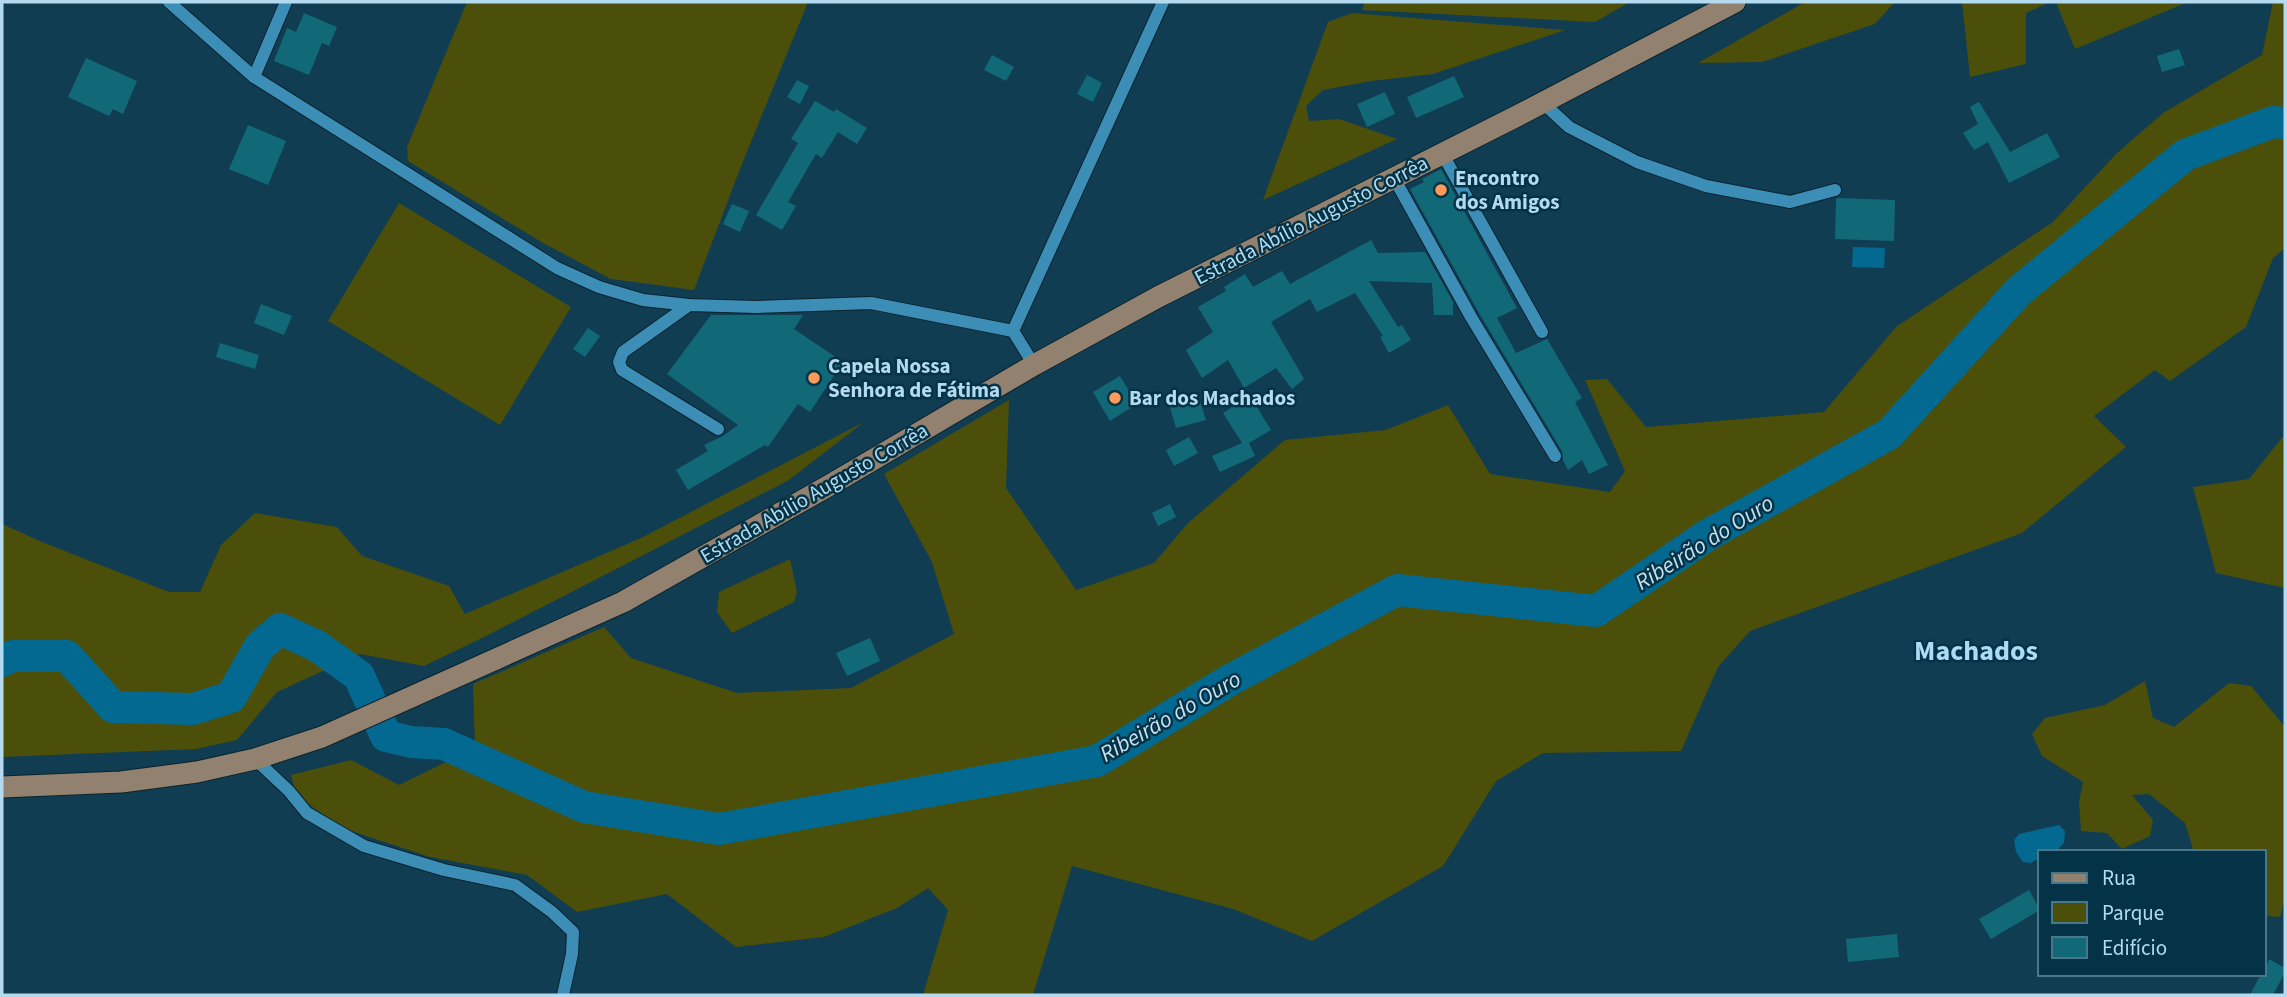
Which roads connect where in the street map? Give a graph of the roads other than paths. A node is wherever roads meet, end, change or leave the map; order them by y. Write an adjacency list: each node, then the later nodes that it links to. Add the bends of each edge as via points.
1 (169, 2): 5 (street)
2 (286, 2): 5 (street)
3 (1163, 2): 11 (street)
4 (1735, 2): 6 (main road, Estrada Abílio Augusto Corrêa)
5 (254, 77): 10 (street, via 557,268 643,300)
6 (1542, 102): 7 (main road, Estrada Abílio Augusto Corrêa); 9 (street, via 1569,127 1626,156 1706,186 1790,202)
7 (1442, 153): 8 (main road, Estrada Abílio Augusto Corrêa); 12 (street)
8 (1394, 178): 13 (main road, Estrada Abílio Augusto Corrêa); 15 (street)
9 (1835, 190)
10 (689, 305): 11 (street, via 871,303); 14 (street, via 623,352 620,362 622,370)
11 (1013, 331): 13 (street)
12 (1542, 332)
13 (1034, 365): 16 (main road, Estrada Abílio Augusto Corrêa, via 623,602 322,737)
14 (718, 429)
15 (1555, 456)
16 (255, 760): 17 (main road, Estrada Abílio Augusto Corrêa, via 121,782); 18 (street, via 307,813 364,846 515,885 552,912 573,932)
17 (2, 787)
18 (563, 995)

